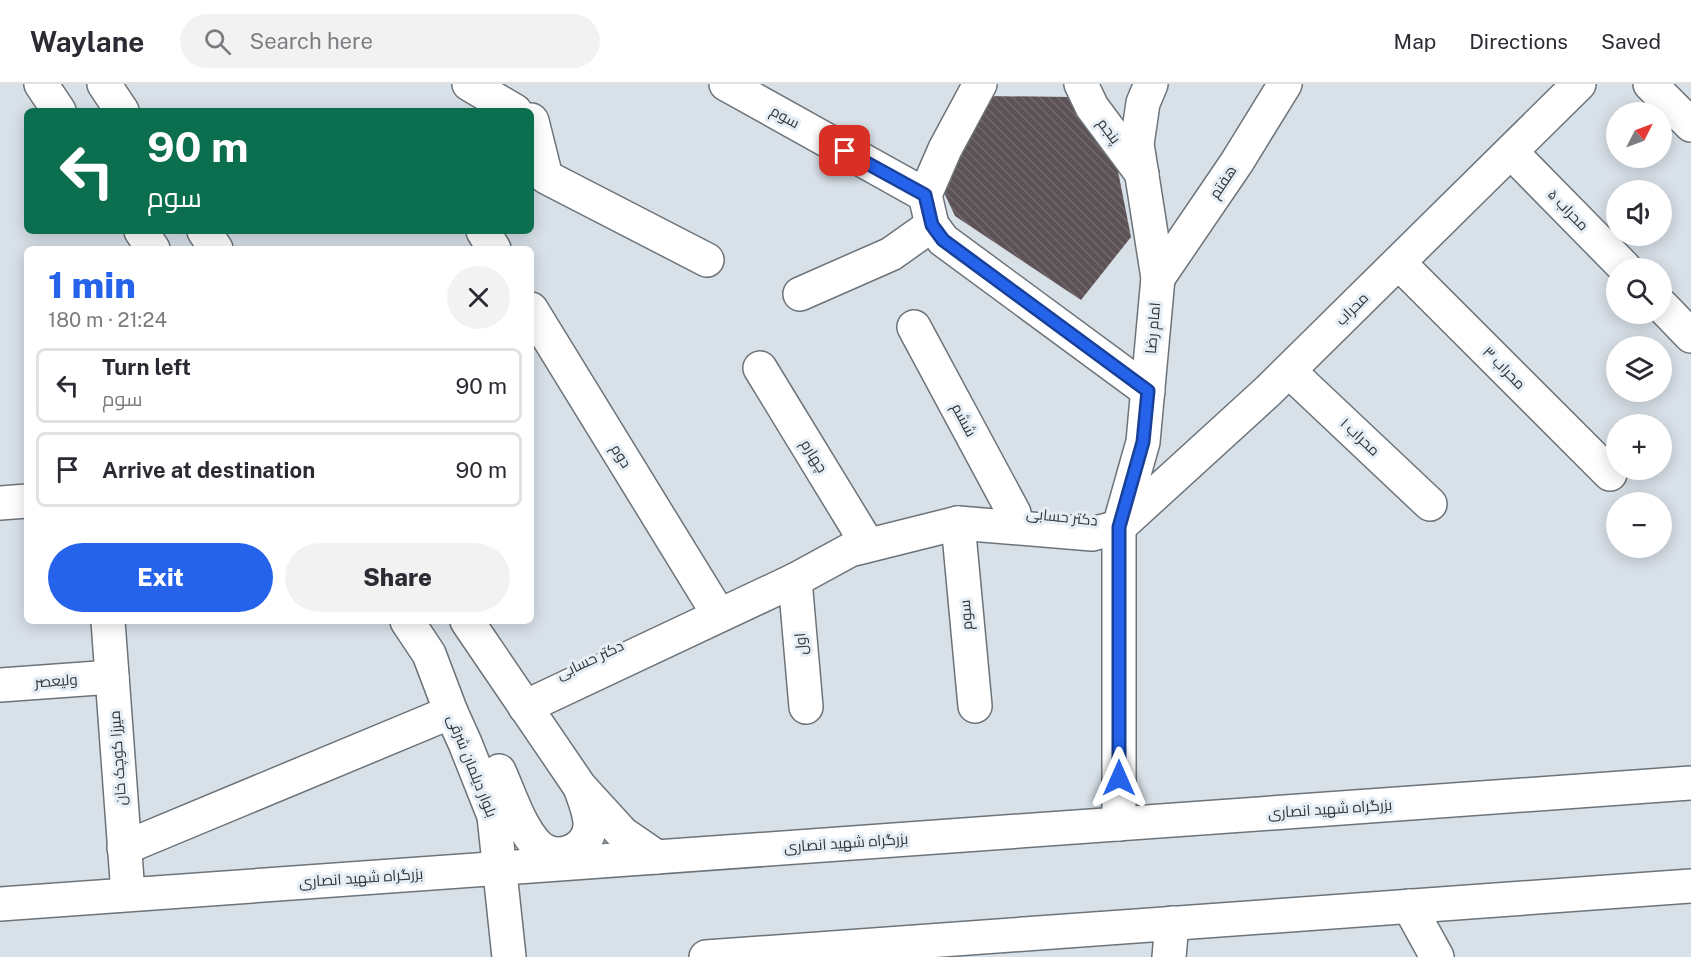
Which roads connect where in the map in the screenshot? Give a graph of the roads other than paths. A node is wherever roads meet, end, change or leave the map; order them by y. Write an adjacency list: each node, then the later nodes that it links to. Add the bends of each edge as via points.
1 (41, 84): 11 (main road)
2 (104, 84): 12 (main road)
3 (469, 84): 13 (main road)
4 (726, 84): 18 (main road, سوم)
5 (980, 84): 18 (main road, via 945,148)
6 (1081, 84): 17 (main road, پنجم, via 1092,107)
7 (1151, 84): 17 (main road, امام رضا, via 1143,103 1137,144)
8 (1285, 84): 22 (main road, هفتم)
9 (1580, 84): 16 (main road, محراب)
10 (1650, 84): 14 (main road)
11 (58, 108)
12 (120, 108)
13 (510, 108)
14 (1691, 125)
15 (534, 129): 20 (main road, via 546,177)
16 (1511, 152): 19 (main road, محراب ۵); 21 (main road, محراب)
17 (1142, 175): 22 (main road, امام رضا)
18 (928, 210): 23 (main road, via 891,254); 30 (main road, سوم, via 943,240)
19 (1615, 258)
20 (707, 260)
21 (1399, 263): 29 (main road, محراب); 31 (main road, محراب ۳)
22 (1158, 278): 30 (main road, امام رضا)
23 (800, 294)
24 (534, 314): 40 (main road, دوم)
25 (1672, 316): 27 (main road)
26 (914, 327): 35 (main road, ششم)
27 (1691, 336)
28 (759, 368): 38 (main road, چهارم)
29 (1289, 371): 34 (main road, محراب ۱); 37 (main road, محراب)
30 (1148, 391): 37 (main road, امام رضا, via 1143,442)
31 (1606, 470)
32 (24, 501): 33 (main road)
33 (0, 503)
34 (1431, 504)
35 (1014, 513): 37 (main road, دکتر حسابی, via 1096,518); 38 (main road, دکتر حسابی, via 957,508)
36 (958, 523): 37 (main road, دکتر حسابی, via 1092,534); 38 (main road, دکتر حسابی); 48 (main road, سوم)
37 (1119, 527): 53 (main road, امام رضا)
38 (865, 539): 39 (main road, دکتر حسابی); 40 (main road, دکتر حسابی, via 845,539)
39 (795, 580): 47 (main road, دکتر حسابی); 49 (main road, اول)
40 (711, 603): 47 (main road, دکتر حسابی)
41 (108, 624): 45 (main road, میرزا کوچک خان)
42 (409, 624): 44 (main road, بلوار دیلمان شرقی)
43 (469, 624): 47 (main road)
44 (429, 654): 50 (main road, بلوار دیلمان شرقی); 52 (main road, via 481,732 518,816 545,851 570,852 586,839 590,819)
45 (112, 677): 46 (main road, ولیعصر); 54 (main road, میرزا کوچک خان)
46 (0, 685)
47 (521, 701): 52 (main road)
48 (975, 706)
49 (806, 707)
50 (451, 712): 54 (main road); 56 (main road, بلوار دیلمان شرقی, via 494,816)
51 (1691, 783): 53 (main road, بزرگراه شهید انصاری)
52 (580, 787): 55 (main road, via 622,832)
53 (1119, 824): 55 (main road, بزرگراه شهید انصاری)
54 (124, 848): 58 (main road, میرزا کوچک خان)
55 (657, 857): 56 (main road, بزرگراه شهید انصاری)
56 (499, 868): 58 (main road, بزرگراه شهید انصاری); 62 (main road, بلوار دیلمان شرقی)
57 (1691, 886): 60 (main road)
58 (128, 894): 59 (main road, بزرگراه شهید انصاری)
59 (0, 904)
60 (1409, 906): 61 (main road); 66 (main road)
61 (1172, 923): 64 (main road); 65 (main road)
62 (509, 957)
63 (706, 957): 64 (main road)
64 (714, 957)
65 (1169, 957)
66 (1437, 957)

